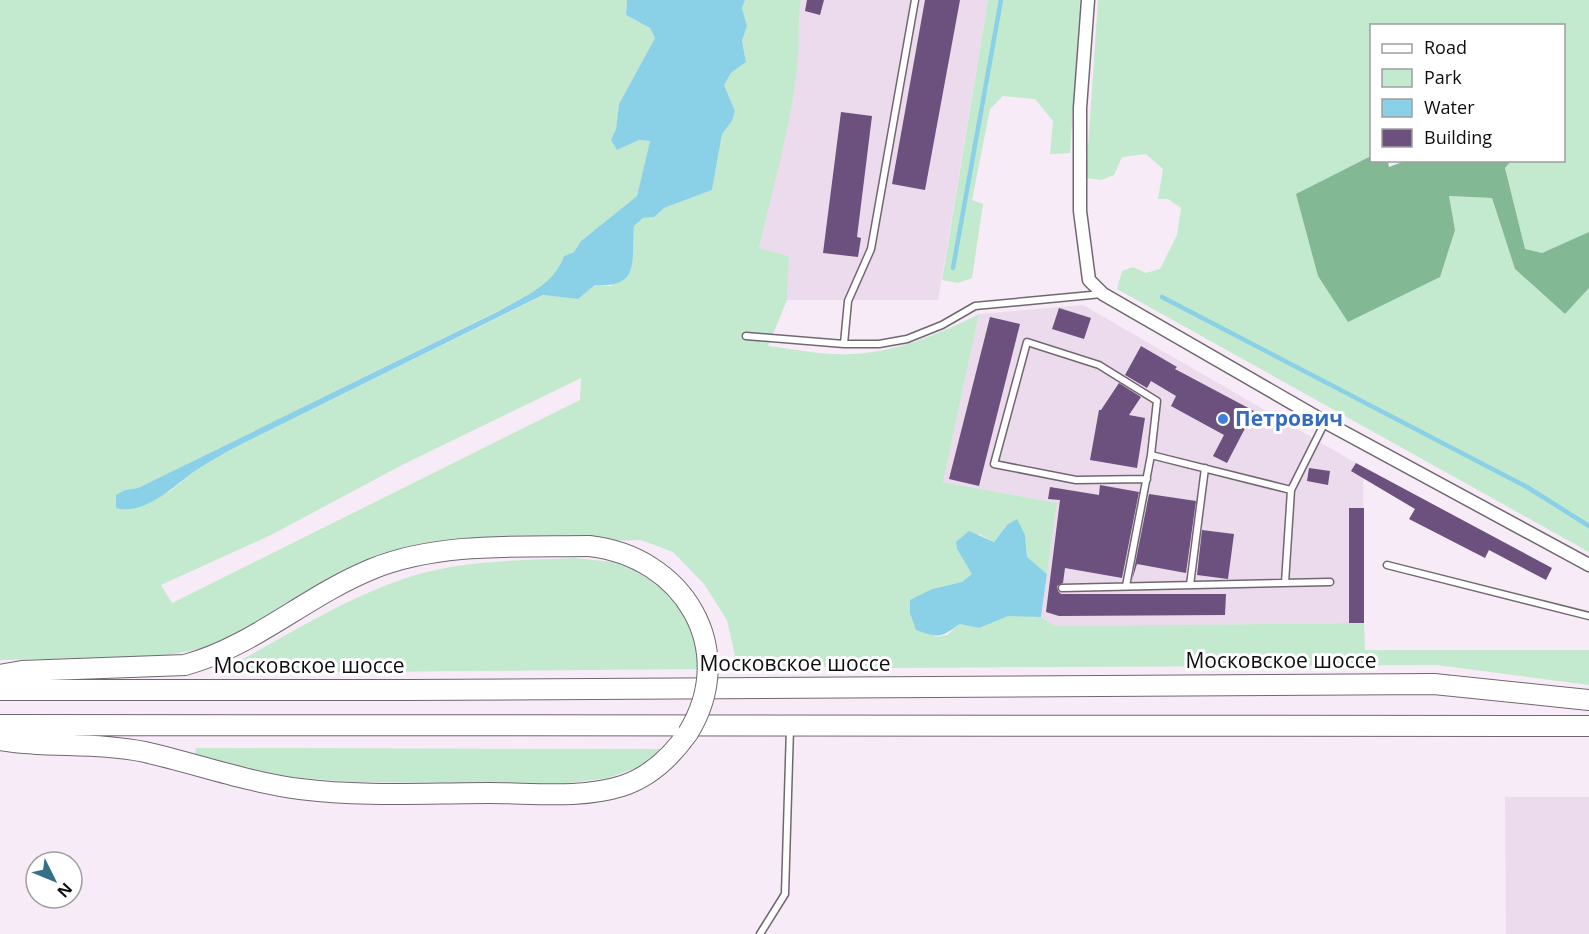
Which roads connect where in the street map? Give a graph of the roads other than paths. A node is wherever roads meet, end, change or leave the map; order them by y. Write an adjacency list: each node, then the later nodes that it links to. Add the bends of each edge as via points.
1 (915, 0): 5 (lane, via 871,249 848,301)
2 (1088, 0): 3 (street, via 1080,108 1080,211 1089,280)
3 (1103, 294): 5 (lane, via 975,306 907,339); 6 (street)
4 (746, 336): 5 (lane)
5 (844, 344)
6 (1325, 422): 10 (lane); 12 (street)
7 (1151, 455): 8 (lane); 9 (lane); 9 (lane, via 1157,400 1099,365 1027,342 993,464 1076,480)
8 (1205, 468): 10 (lane); 15 (lane)
9 (1146, 479): 16 (lane)
10 (1291, 490): 14 (lane)
11 (1387, 565): 18 (lane)
12 (1589, 565)
13 (1330, 582): 14 (lane)
14 (1285, 584): 15 (lane)
15 (1190, 585): 16 (lane)
16 (1126, 586): 17 (lane)
17 (1062, 588)
18 (1589, 616)
19 (0, 675): 25 (highway, bridge, via 185,665 244,642 342,585 399,559 437,552 589,546 614,549 638,558 679,590 703,635 707,660 704,702 688,733 667,759 623,785 571,794 401,794 300,789 144,752)
20 (0, 690): 21 (highway, Московское шоссе, via 1434,684)
21 (1589, 700)
22 (0, 725): 23 (highway)
23 (790, 725): 24 (highway); 26 (lane, via 785,894)
24 (1589, 726)
25 (0, 740)
26 (760, 934)

